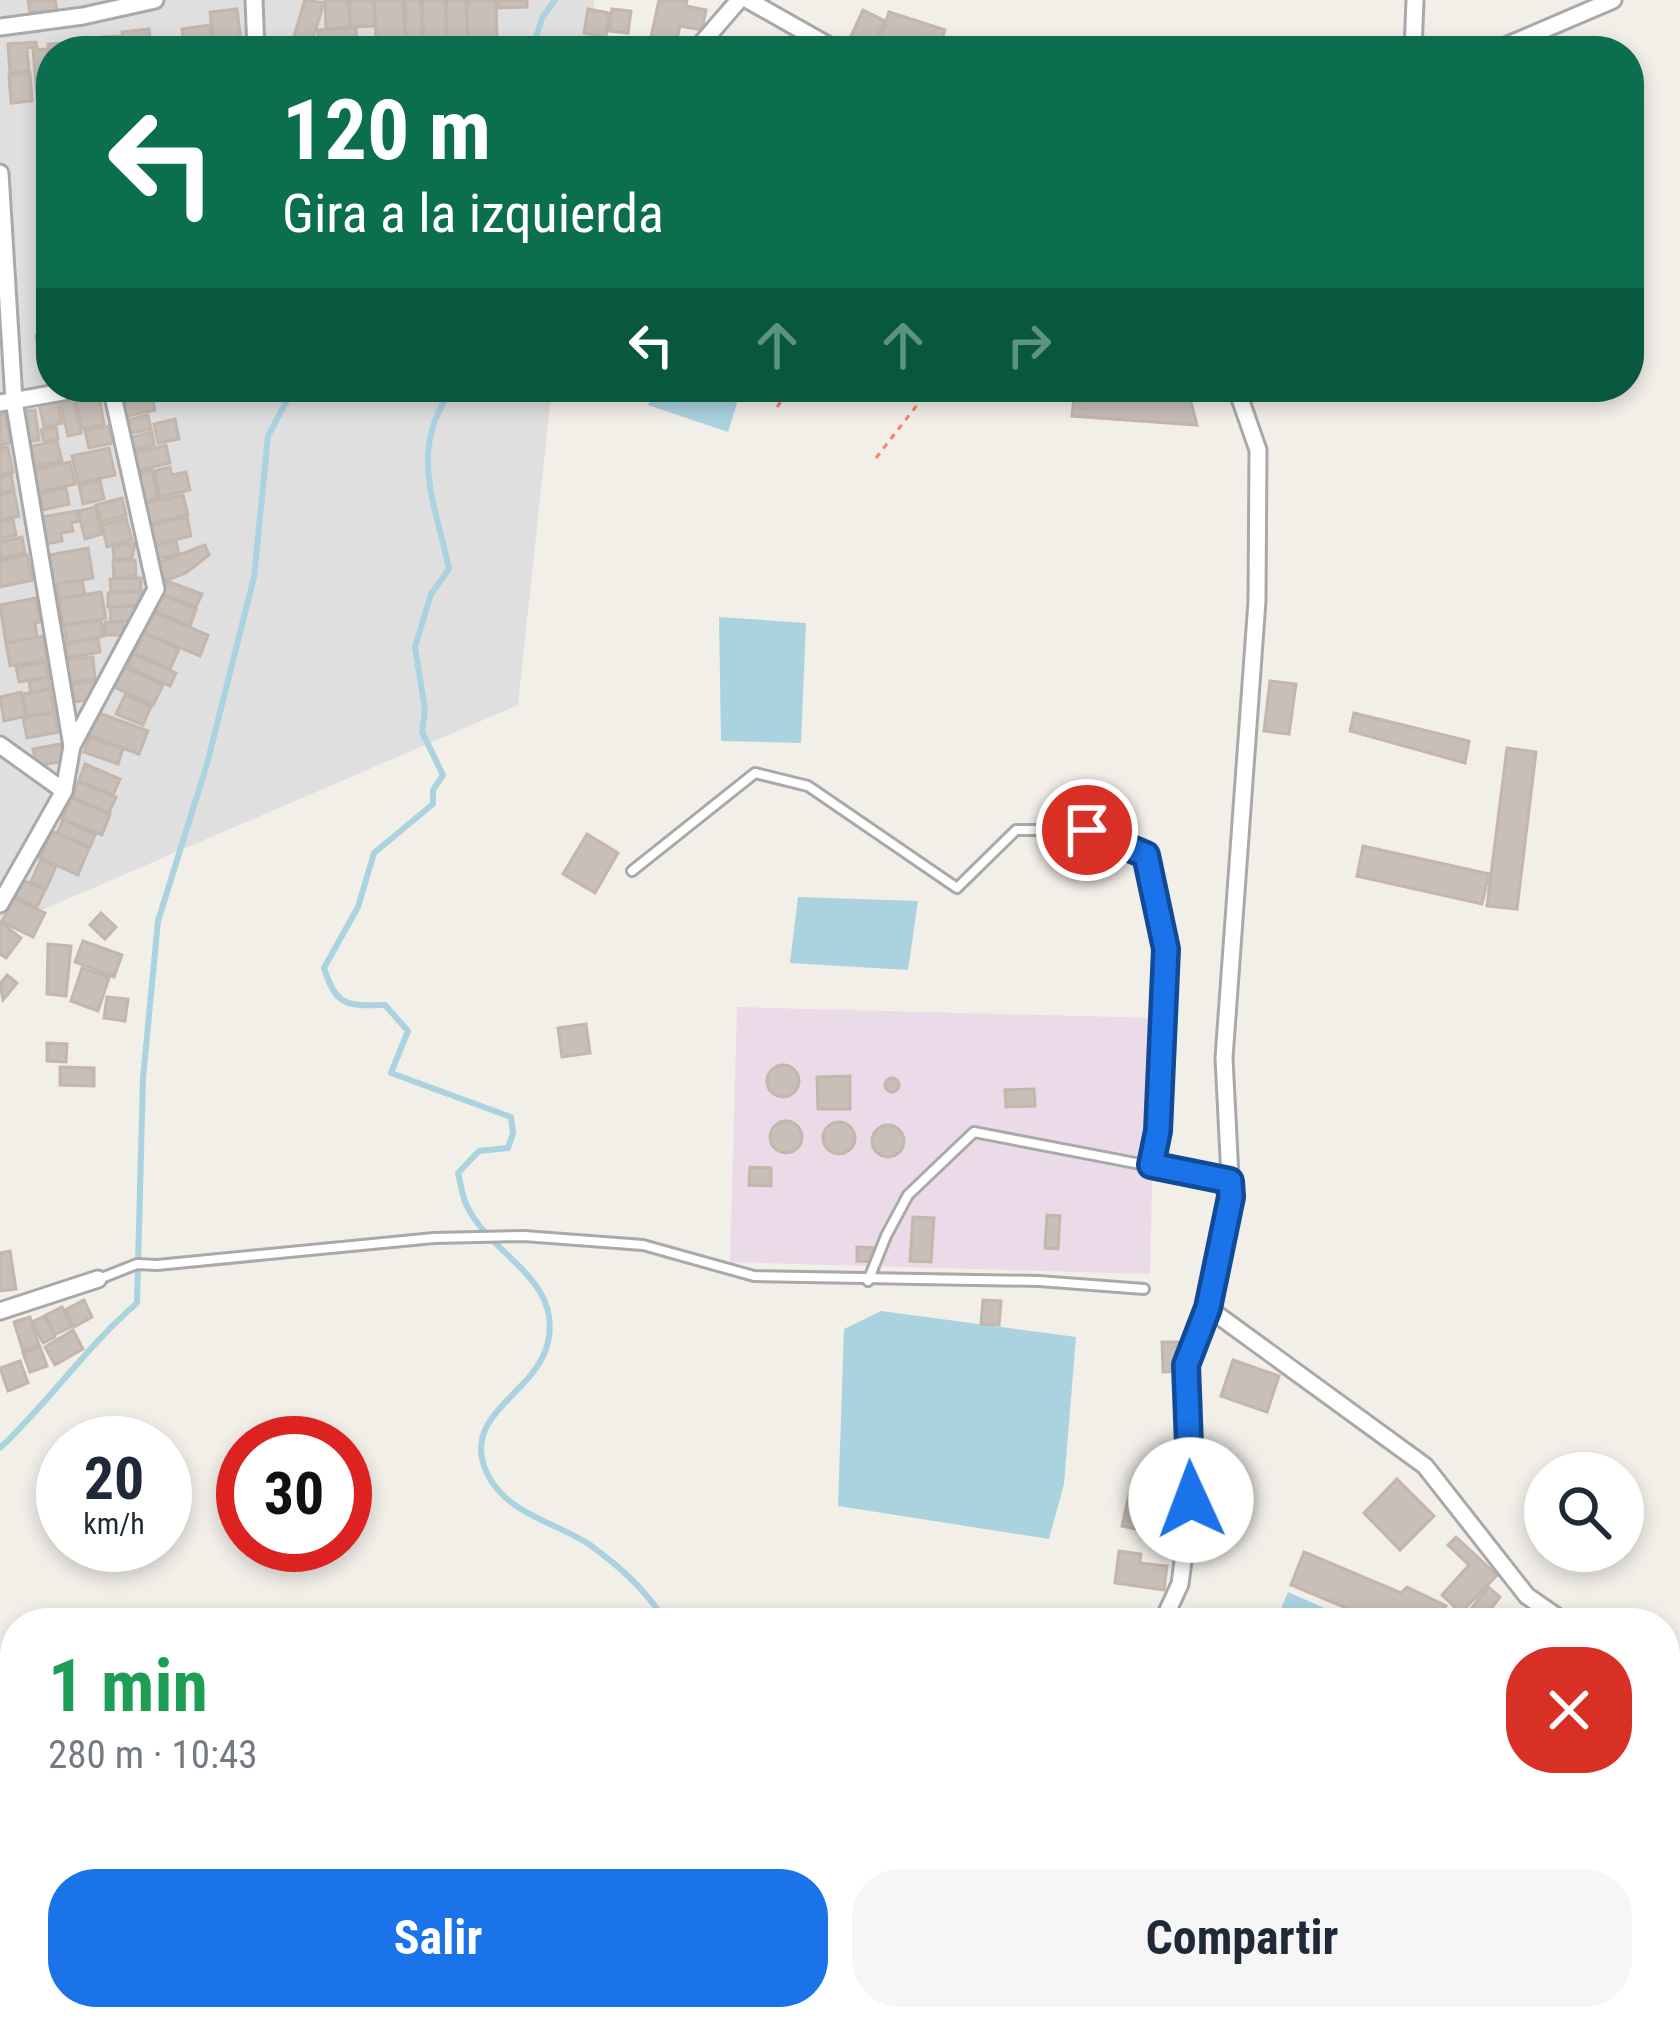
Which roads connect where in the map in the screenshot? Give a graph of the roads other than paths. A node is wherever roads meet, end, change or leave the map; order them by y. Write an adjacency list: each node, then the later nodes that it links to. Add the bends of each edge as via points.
1 (155, 0): 7 (street)
2 (254, 0): 8 (street)
3 (739, 0): 9 (street)
4 (748, 0): 10 (street)
5 (1415, 0): 11 (street)
6 (1612, 0): 12 (street)
7 (0, 27)
8 (255, 36)
9 (708, 36)
10 (812, 36)
11 (1414, 36)
12 (1529, 36)
13 (0, 173): 14 (street)
14 (7, 402): 18 (street)
15 (114, 402): 18 (street, via 157,590)
16 (1241, 402): 23 (street, via 1258,450 1257,601 1224,1058)
17 (0, 745): 19 (street)
18 (72, 746): 19 (street)
19 (64, 791): 21 (street)
20 (632, 871): 22 (lane, via 755,772 808,786 957,888 1016,830 1087,830 1146,855 1166,949)
21 (0, 904)
22 (1151, 1165): 23 (lane); 25 (lane, via 974,1132 908,1196)
23 (1230, 1181): 27 (street)
24 (98, 1279): 25 (lane, via 137,1264 524,1236 643,1245 754,1276); 28 (street)
25 (868, 1281): 26 (lane)
26 (1144, 1288)
27 (1208, 1308): 29 (street, via 1186,1365 1191,1500 1180,1584); 30 (street, via 1425,1466)
28 (0, 1311)
29 (1169, 1608)
30 (1544, 1608)

